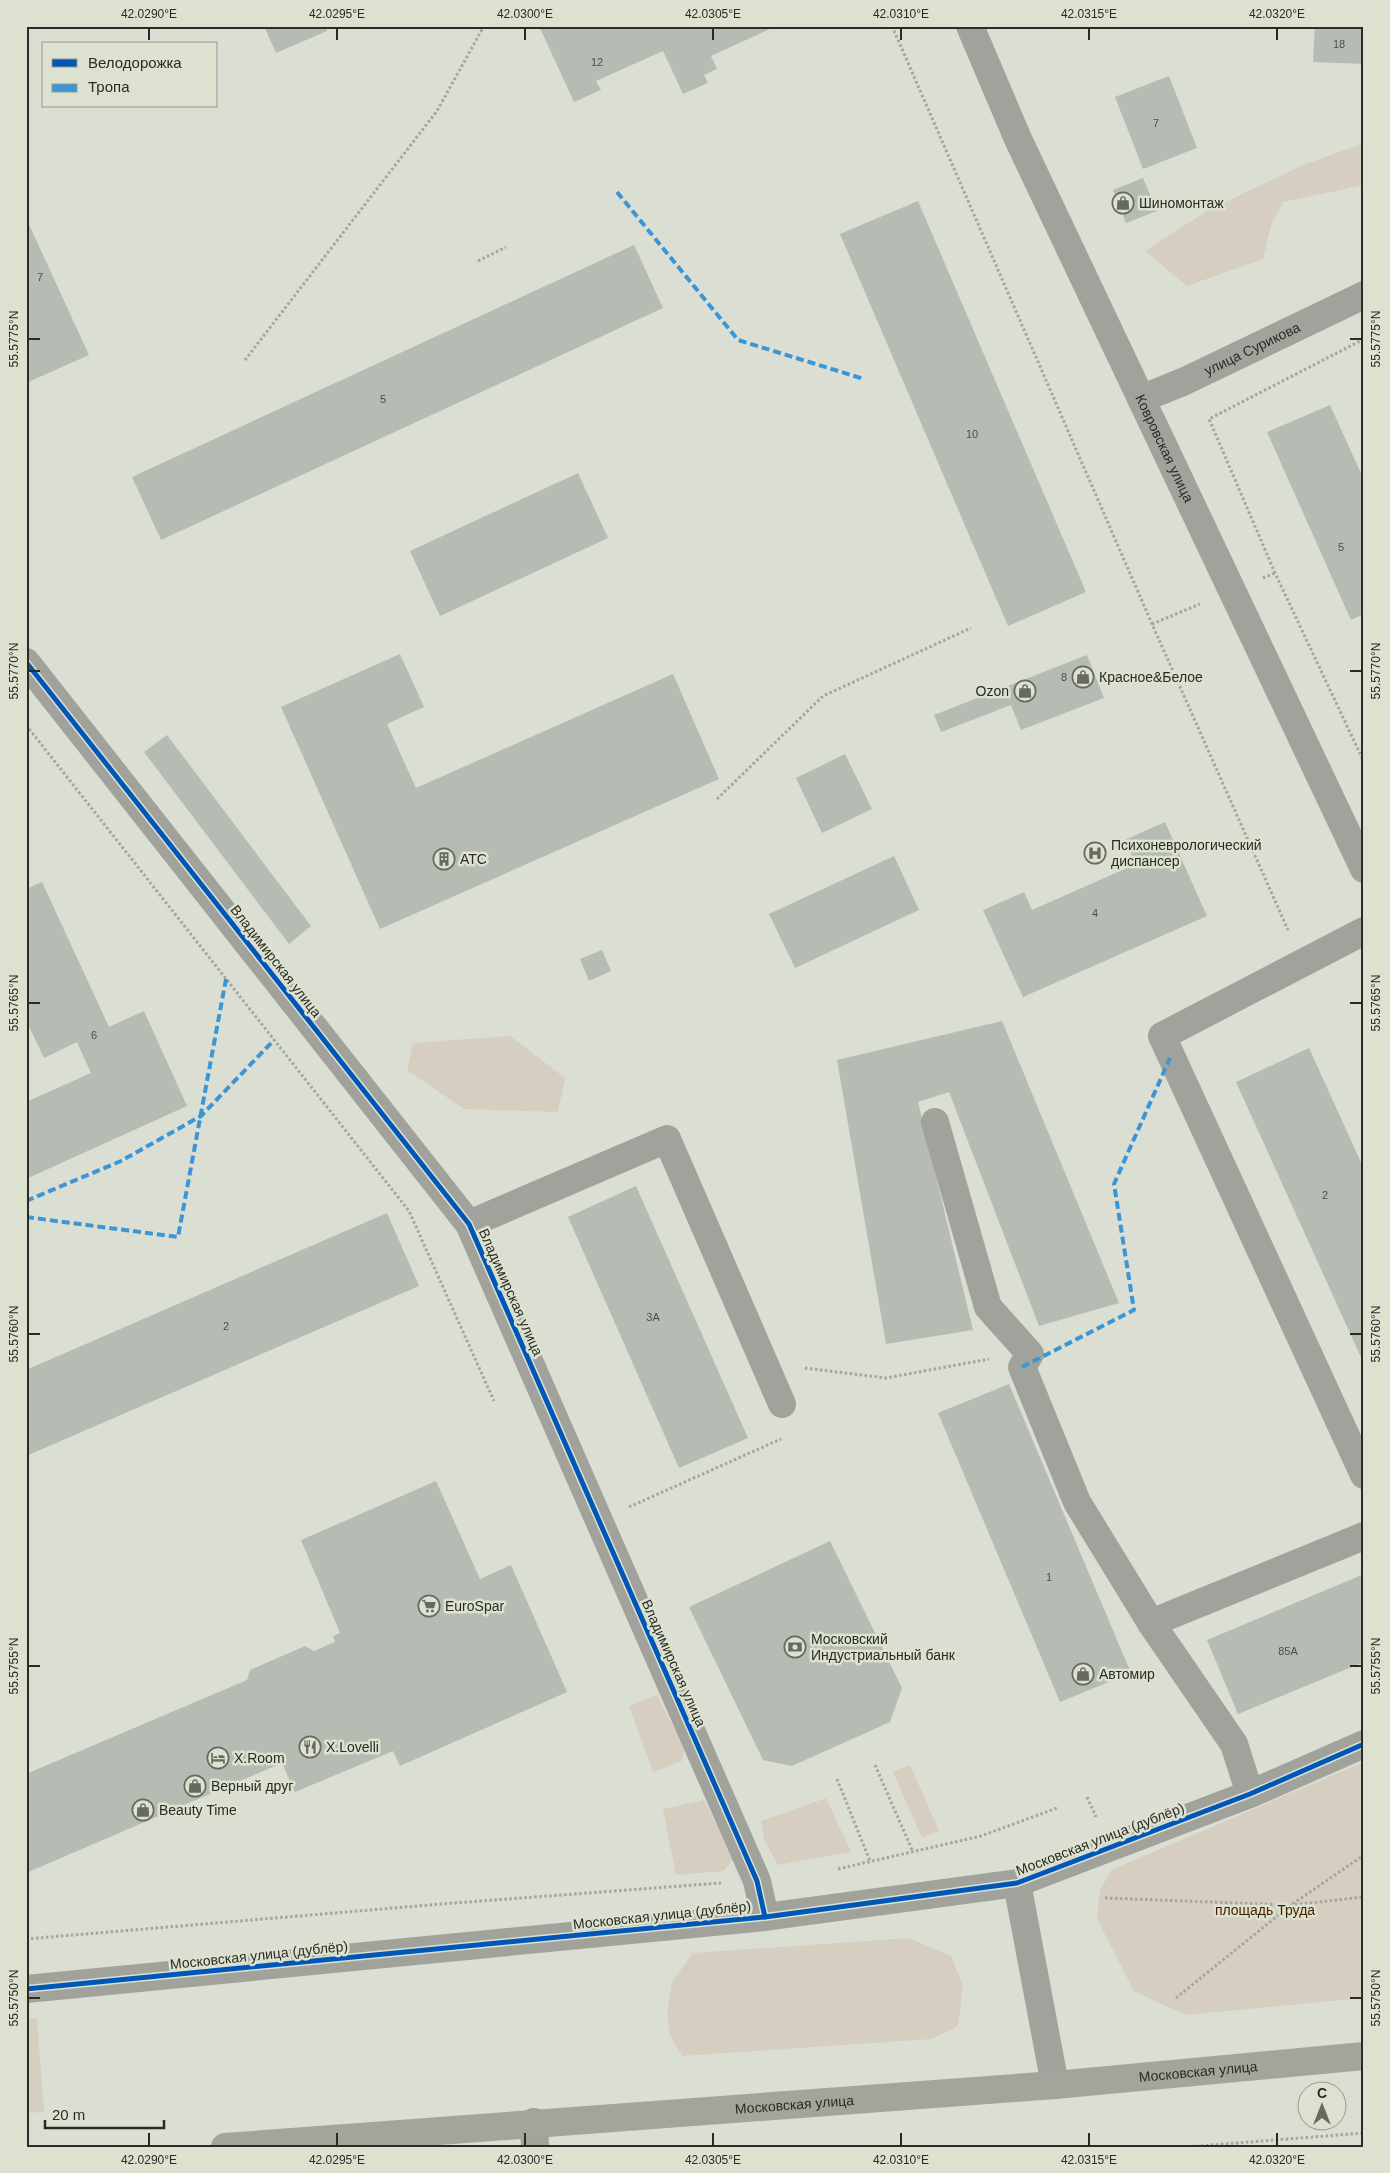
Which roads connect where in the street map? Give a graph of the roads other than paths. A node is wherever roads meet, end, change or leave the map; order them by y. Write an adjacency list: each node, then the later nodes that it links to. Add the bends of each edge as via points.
1 (970, 26): 3 (street, Ковровская улица, via 1018,139)
2 (1364, 295): 3 (street, улица Сурикова)
3 (1141, 399): 5 (street, Ковровская улица)
4 (26, 662): 8 (street, Владимирская улица)
5 (1364, 869)
6 (1364, 931): 10 (street, via 1162,1036)
7 (935, 1122): 12 (street, via 988,1307 1030,1354 1022,1367 1076,1502)
8 (469, 1224): 9 (street, via 668,1139); 16 (street, Владимирская улица, via 757,1881)
9 (782, 1404)
10 (1364, 1475)
11 (1364, 1536): 12 (street)
12 (1151, 1623): 14 (street, via 1234,1744)
13 (1364, 1744): 14 (street, Московская улица (дублёр))
14 (1250, 1794): 15 (street, Московская улица (дублёр))
15 (1017, 1883): 16 (street, Московская улица (дублёр)); 19 (street, Московская улица (дублёр))
16 (765, 1917): 17 (street, Московская улица (дублёр))
17 (26, 1989)
18 (1364, 2056): 19 (main road, Московская улица)
19 (1055, 2084): 20 (main road, Московская улица)
20 (535, 2135): 21 (main road, Московская улица)
21 (225, 2147)

